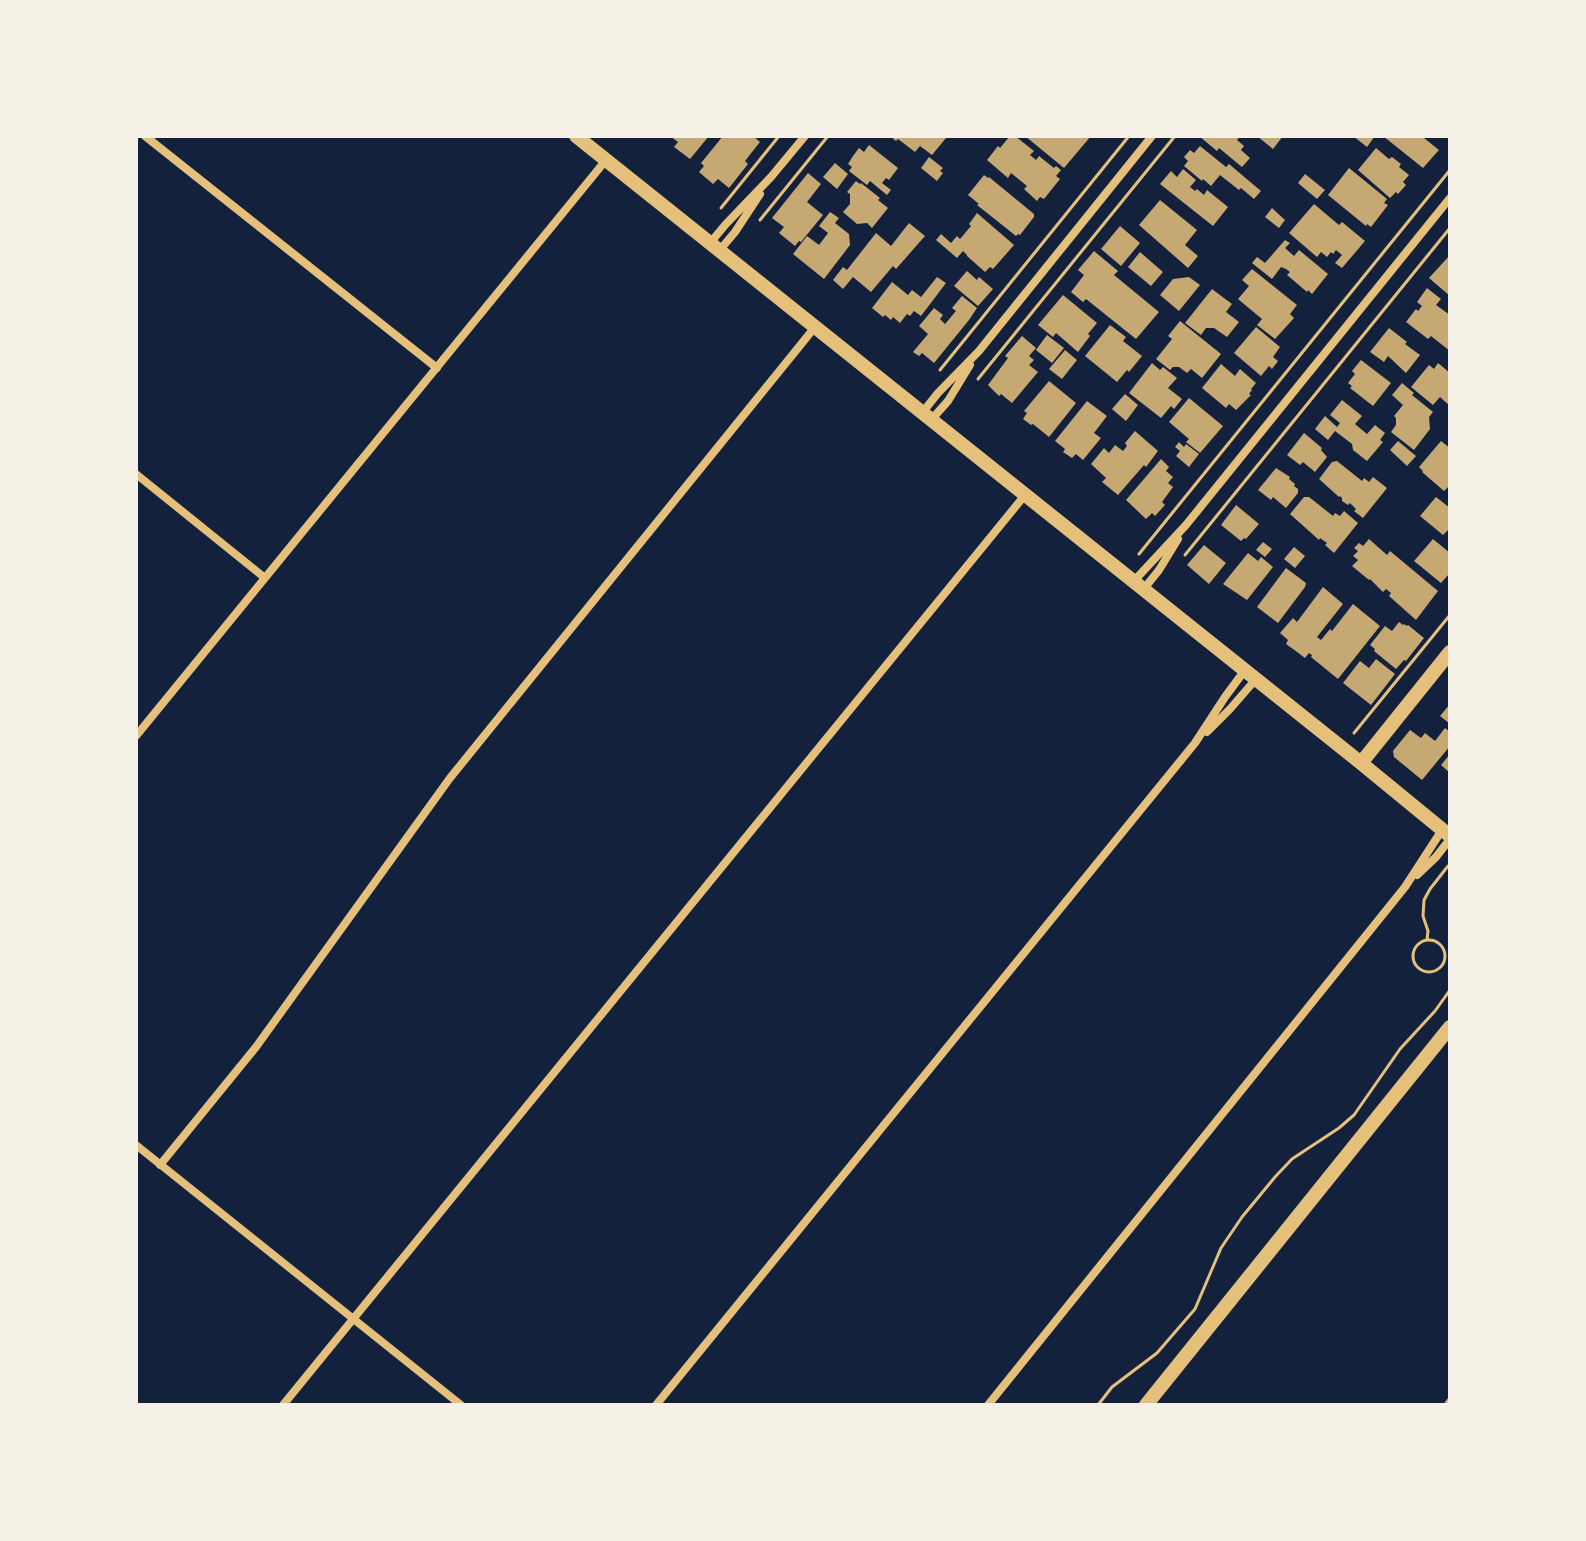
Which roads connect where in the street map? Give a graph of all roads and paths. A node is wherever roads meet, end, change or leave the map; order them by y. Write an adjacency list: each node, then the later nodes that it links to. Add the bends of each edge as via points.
1 (145, 136): 17 (street)
2 (576, 136): 9 (street)
3 (779, 136): 12 (path)
4 (805, 136): 15 (street, via 735,232)
5 (828, 136): 13 (path)
6 (1129, 136): 18 (path)
7 (1152, 136): 20 (street, via 979,351 948,401)
8 (1175, 136): 19 (path)
9 (606, 160): 15 (street); 17 (street)
10 (1450, 170): 23 (path)
11 (1450, 198): 26 (street, via 1186,525 1159,570)
12 (715, 215)
13 (754, 228)
14 (1450, 228): 24 (path)
15 (714, 247): 16 (street)
16 (815, 327): 20 (street); 43 (street, via 450,778 256,1047)
17 (437, 368): 25 (street)
18 (937, 373)
19 (975, 383)
20 (927, 417): 22 (street)
21 (136, 474): 25 (street)
22 (1025, 495): 26 (street); 44 (street)
23 (1139, 554)
24 (1177, 565)
25 (265, 578): 31 (street)
26 (1138, 586): 29 (street)
27 (1450, 615): 30 (path)
28 (1450, 652): 33 (street)
29 (1251, 675): 32 (street, via 1230,709); 32 (street, via 1225,697); 33 (street)
30 (1354, 733)
31 (136, 736)
32 (1195, 743): 47 (street)
33 (1361, 763): 34 (street)
34 (1447, 835): 48 (street)
35 (1448, 866): 36 (path, via 1424,900)
36 (1427, 940): 38 (path); 38 (path, via 1414,950 1419,969 1435,971)
37 (1450, 951): 38 (path)
38 (1444, 953)
39 (1450, 990): 49 (path, via 1354,1115 1292,1159 1267,1186 1221,1248 1195,1309 1157,1353 1112,1387)
40 (1450, 1027): 50 (street)
41 (140, 1148): 42 (street); 43 (street)
42 (137, 1160)
43 (160, 1165): 44 (street)
44 (354, 1319): 45 (street); 46 (street)
45 (283, 1405)
46 (461, 1405)
47 (656, 1405)
48 (988, 1405)
49 (1098, 1405)
50 (1146, 1405)

